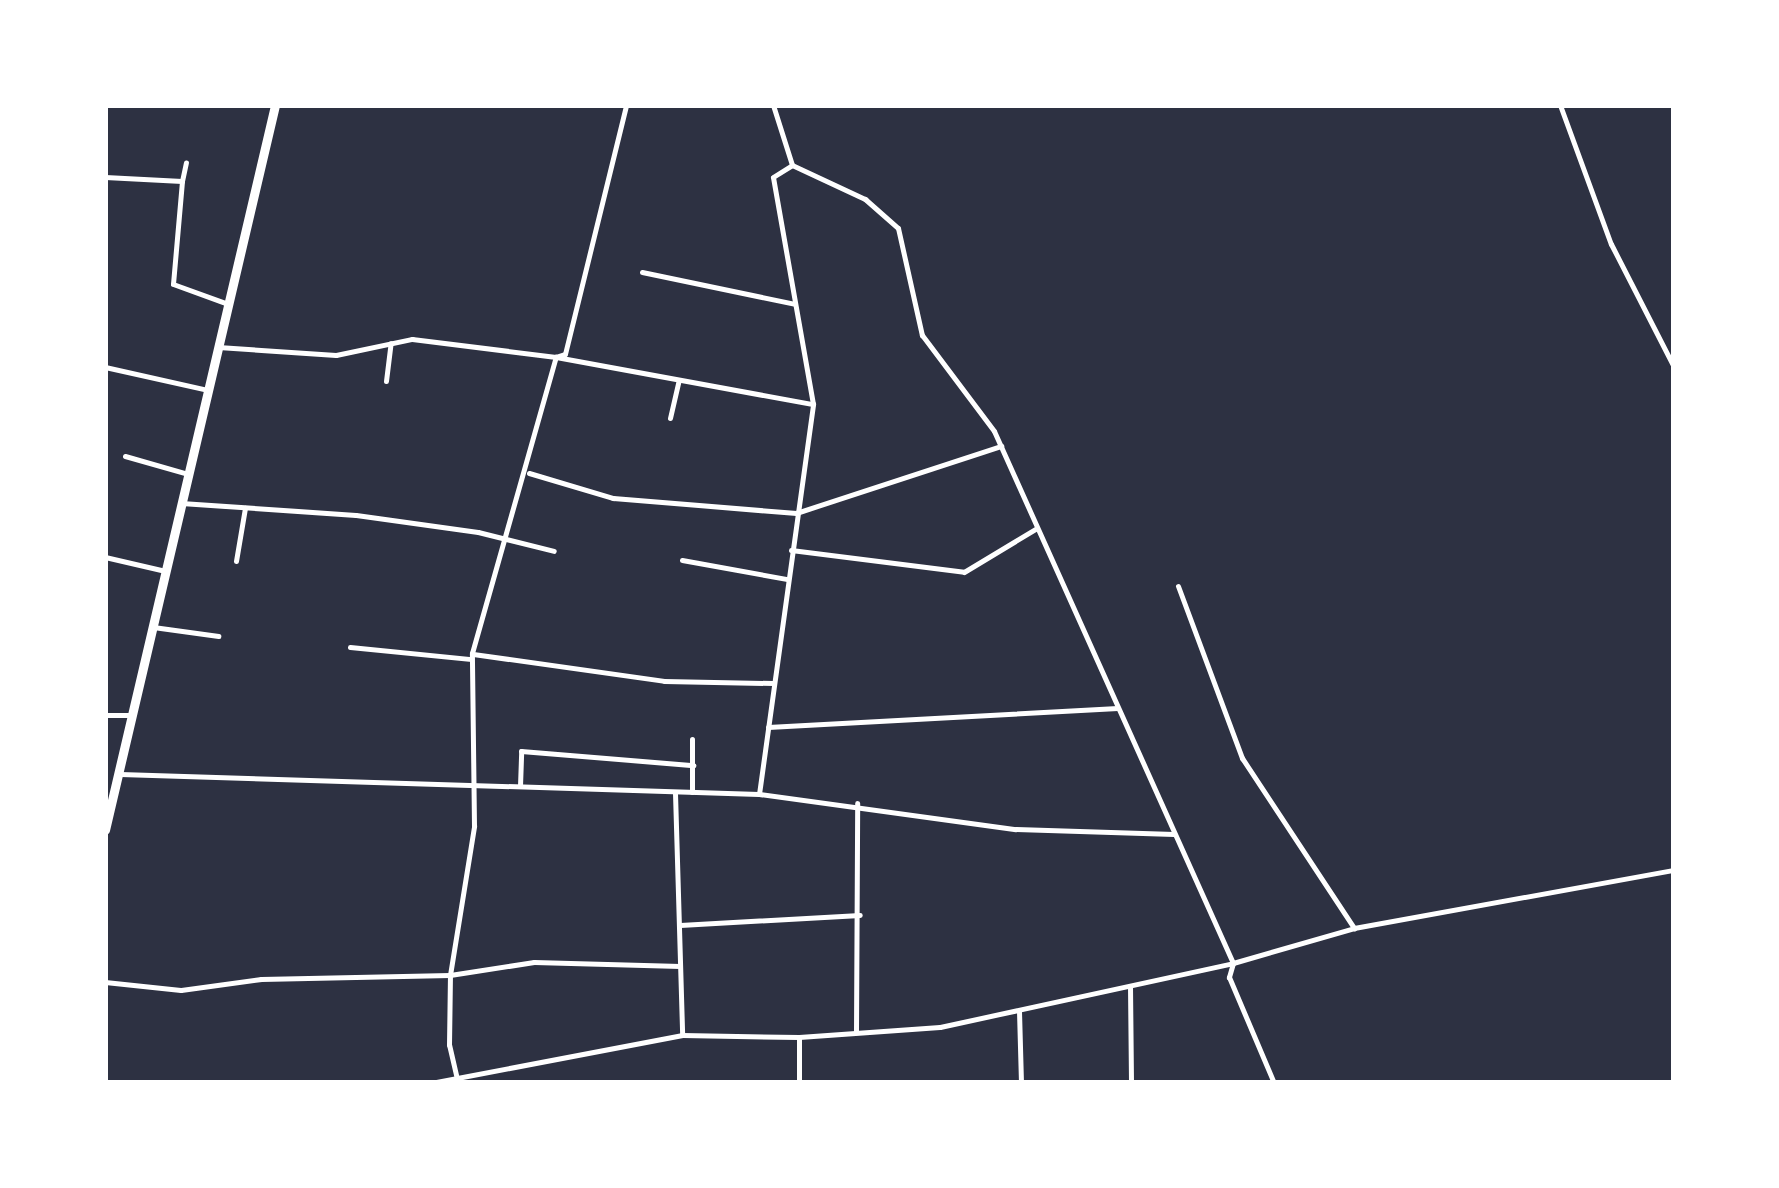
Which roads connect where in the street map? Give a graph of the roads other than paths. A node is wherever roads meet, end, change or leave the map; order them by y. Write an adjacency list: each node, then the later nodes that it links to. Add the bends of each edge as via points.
1 (276, 105): 10 (highway)
2 (626, 105): 14 (street, via 565,354)
3 (773, 105): 6 (street)
4 (1560, 105): 16 (street, via 1611,244)
5 (186, 162): 8 (street)
6 (792, 164): 11 (street, via 773,177); 22 (street, via 865,199 898,228 922,335)
7 (105, 177): 8 (street)
8 (182, 182): 10 (street, via 174,284)
9 (642, 272): 11 (street)
10 (228, 304): 13 (highway)
11 (795, 304): 20 (street)
12 (391, 343): 13 (street, via 336,355); 14 (street, via 412,339); 17 (street)
13 (218, 348): 19 (highway)
14 (556, 357): 18 (street); 24 (street)
15 (105, 367): 19 (street)
16 (1674, 367)
17 (386, 382)
18 (678, 382): 20 (street); 21 (street)
19 (208, 390): 25 (highway)
20 (812, 404): 28 (street)
21 (670, 418)
22 (1000, 446): 28 (street); 29 (street)
23 (126, 456): 25 (street)
24 (528, 473): 28 (street, via 613,498); 30 (street)
25 (188, 474): 26 (highway)
26 (181, 503): 27 (street); 36 (highway)
27 (245, 508): 30 (street, via 356,514); 35 (street)
28 (796, 512): 31 (street)
29 (1037, 528): 31 (street, via 964,572); 44 (street)
30 (507, 540): 32 (street); 42 (street)
31 (791, 550): 37 (street)
32 (554, 551)
33 (105, 557): 36 (street)
34 (682, 560): 37 (street)
35 (236, 561)
36 (165, 571): 39 (highway)
37 (787, 580): 43 (street)
38 (1178, 586): 63 (street, via 1242,758)
39 (152, 627): 40 (street); 46 (highway)
40 (218, 636)
41 (350, 646): 42 (street)
42 (472, 656): 43 (street, via 664,681); 52 (street)
43 (774, 682): 47 (street)
44 (1117, 708): 47 (street); 59 (street)
45 (105, 715): 46 (street)
46 (130, 715): 50 (highway)
47 (768, 727): 55 (street)
48 (692, 738): 49 (street)
49 (693, 765): 51 (street, via 520,752); 54 (street)
50 (118, 774): 52 (street); 56 (highway)
51 (520, 786): 52 (street); 53 (street)
52 (474, 787): 66 (street)
53 (675, 791): 54 (street); 62 (street)
54 (692, 792): 55 (street)
55 (759, 794): 57 (street)
56 (108, 803): 58 (highway)
57 (857, 803): 59 (street, via 1016,829); 61 (street)
58 (105, 830)
59 (1174, 834): 64 (street)
60 (1674, 870): 63 (street)
61 (860, 915): 62 (street); 70 (street)
62 (680, 925): 65 (street)
63 (1354, 928): 64 (street)
64 (1233, 963): 68 (street); 78 (street, via 1229,977)
65 (680, 966): 66 (street, via 534,962); 71 (street)
66 (450, 975): 67 (street, via 261,979 181,990); 73 (street, via 449,1044)
67 (105, 982)
68 (1130, 985): 69 (street); 77 (street)
69 (1019, 1011): 70 (street); 76 (street)
70 (856, 1032): 72 (street)
71 (682, 1035): 72 (street); 73 (street)
72 (799, 1037): 75 (street)
73 (457, 1079): 74 (street)
74 (431, 1083)
75 (799, 1083)
76 (1020, 1083)
77 (1132, 1083)
78 (1274, 1083)

